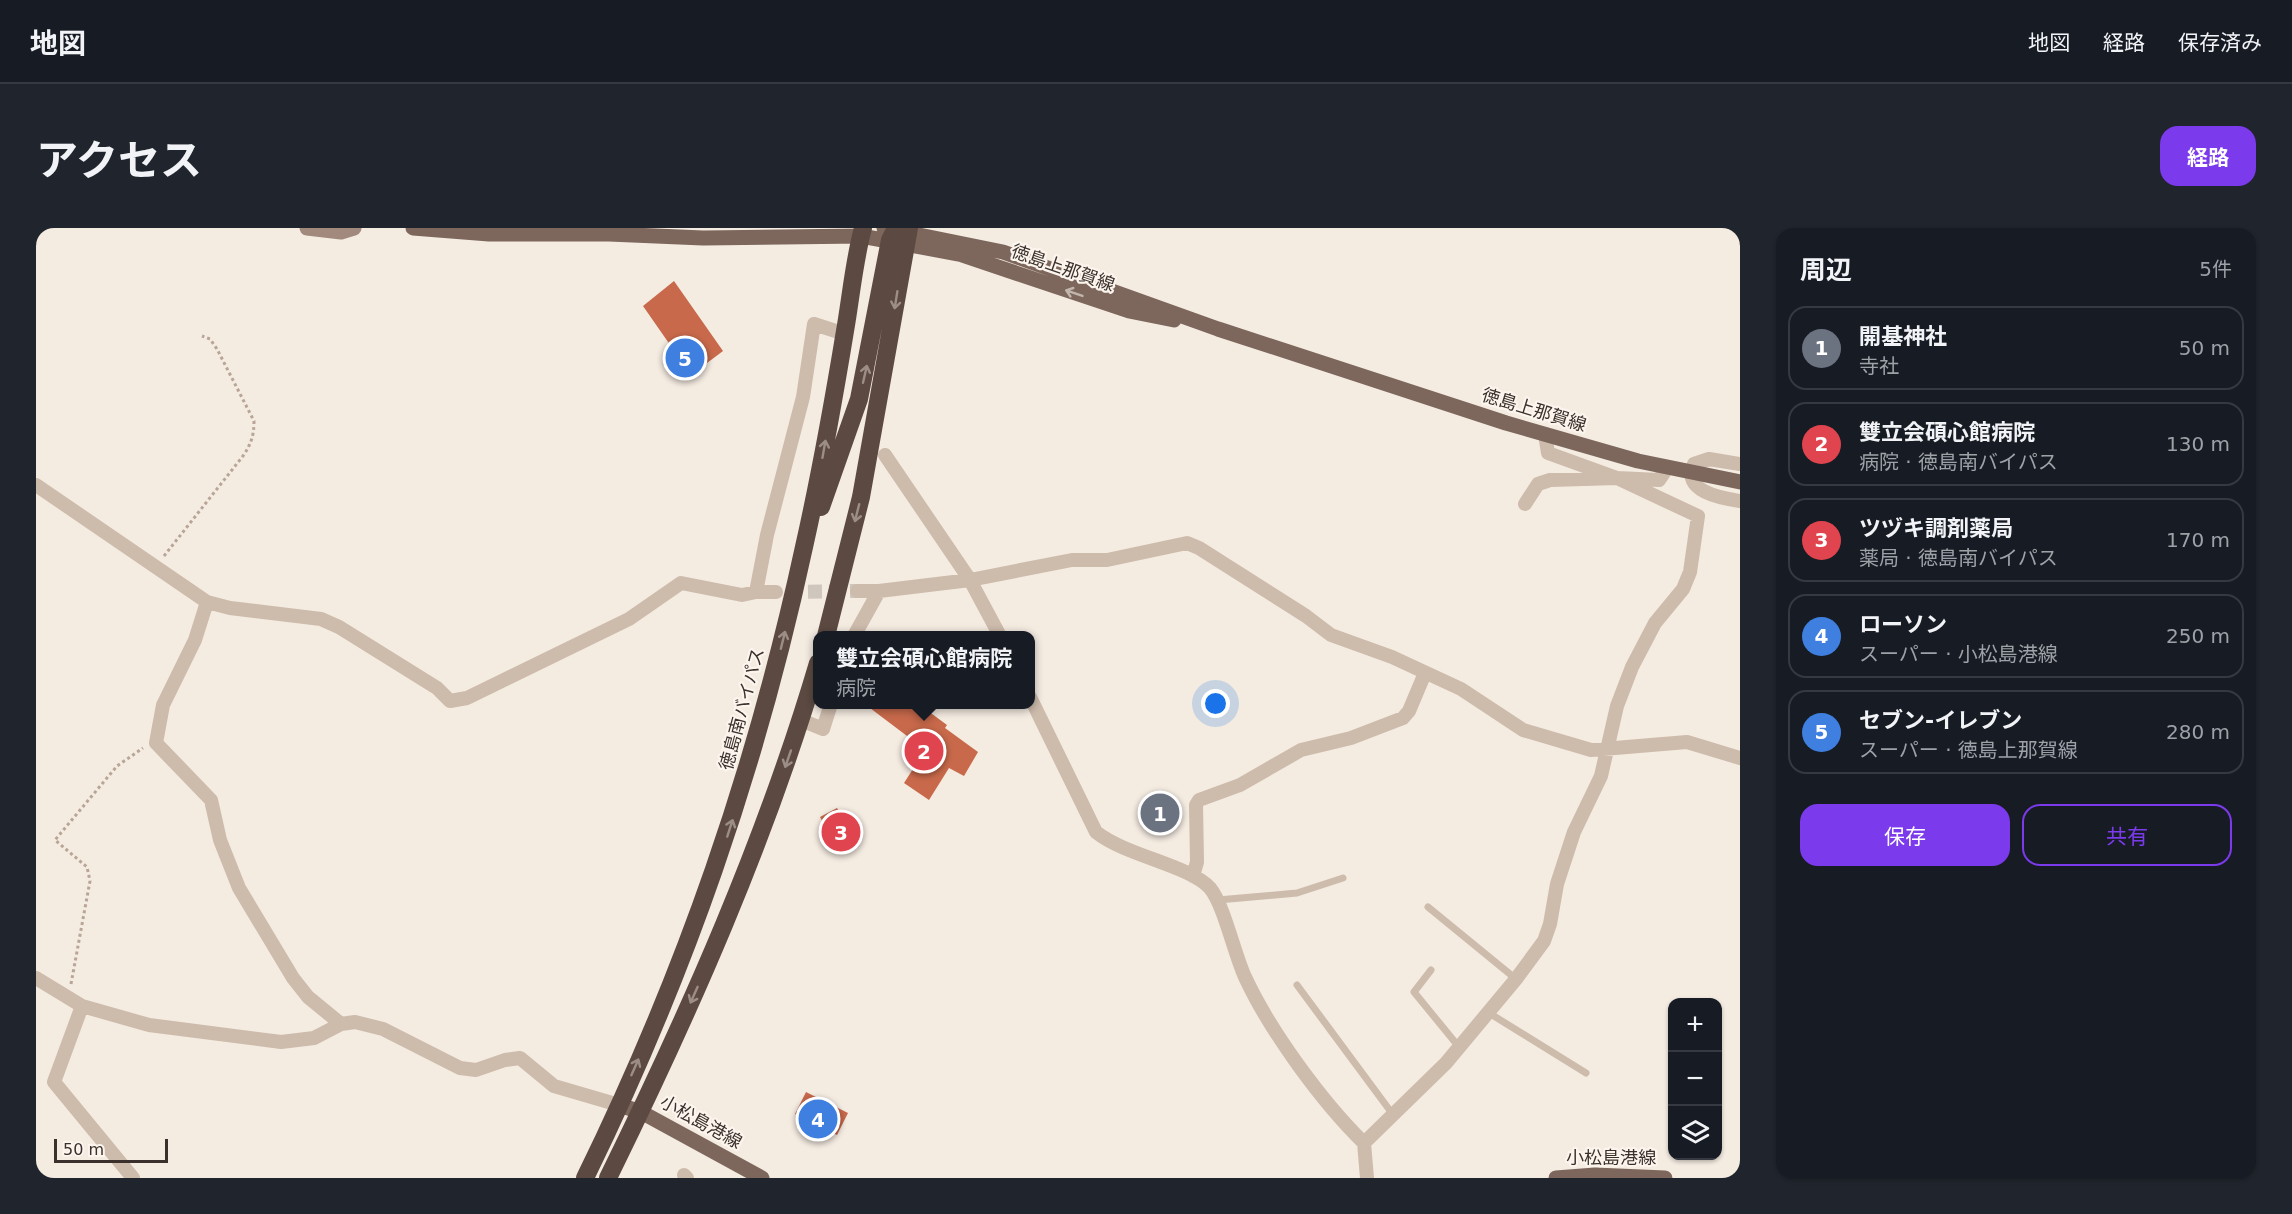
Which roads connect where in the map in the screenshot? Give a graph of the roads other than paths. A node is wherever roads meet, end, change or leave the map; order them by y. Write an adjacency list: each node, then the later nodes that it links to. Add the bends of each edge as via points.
1 (307, 228): 2 (main road, via 341,232)
2 (354, 228)
3 (413, 228): 6 (main road, 徳島上那賀線, via 489,234)
4 (687, 228): 6 (main road, 徳島上那賀線)
5 (862, 232): 6 (main road, 徳島上那賀線, via 704,238); 7 (main road, 徳島上那賀線); 8 (highway, 徳島南バイパス)
6 (609, 234)
7 (899, 234): 9 (main road, 徳島上那賀線, via 1003,252 1218,329); 19 (highway, one-way to 7, via 828,492 859,399); 26 (highway, one-way to 26, via 861,497)
8 (845, 334): 19 (highway, 徳島南バイパス, one-way to 8); 23 (street, via 814,324 803,397)
9 (1545, 434): 12 (main road, 徳島上那賀線); 14 (street, via 1548,453)
10 (885, 455): 20 (street)
11 (1740, 464): 13 (street, via 1709,459 1694,464)
12 (1667, 468): 13 (main road, 徳島上那賀線); 14 (street, via 1659,480)
13 (1689, 473): 15 (main road, 徳島上那賀線); 17 (street, via 1703,492)
14 (1617, 478): 18 (street, via 1550,480 1538,484); 34 (street, via 1698,516 1690,572 1683,589 1655,623 1632,667 1617,706)
15 (1740, 482)
16 (36, 485): 25 (street)
17 (1740, 501)
18 (1525, 504)
19 (804, 548): 49 (highway, 徳島南バイパス, one-way to 19, via 711,883 766,707)
20 (970, 580): 22 (street); 28 (street); 29 (street, via 1072,560 1107,560 1187,543 1270,592 1331,635)
21 (857, 591): 22 (street)
22 (879, 591): 27 (street)
23 (756, 592): 24 (street); 25 (street, via 742,595 681,583 629,619 467,698 450,700 437,688 321,619)
24 (776, 592)
25 (207, 602): 46 (street, via 195,640 163,705 156,743 211,800 220,840 238,888 293,978 308,997)
26 (826, 631)
27 (857, 631)
28 (997, 631)
29 (1425, 673): 34 (street, via 1461,689 1523,730 1591,750); 36 (street, via 1403,718 1351,738 1301,750 1240,785 1199,800)
30 (813, 680): 33 (highway)
31 (1035, 707): 36 (street, via 1096,832 1108,842)
32 (830, 709): 33 (street, via 823,729)
33 (801, 720): 50 (highway, one-way to 50, via 766,824 719,942)
34 (1608, 748): 35 (street, via 1687,742); 42 (street, via 1592,797 1574,832 1544,941)
35 (1740, 758)
36 (1193, 876): 38 (street)
37 (1343, 878): 38 (lane, via 1297,893)
38 (1218, 900): 52 (street, via 1234,954 1267,1016 1337,1117)
39 (1428, 907): 42 (lane)
40 (1431, 970): 47 (lane, via 1414,992)
41 (36, 978): 44 (street)
42 (1516, 979): 45 (street)
43 (1297, 985): 51 (lane)
44 (82, 1006): 46 (street, via 149,1026 281,1042 314,1038); 53 (street, via 54,1082)
45 (1489, 1013): 47 (street); 48 (lane)
46 (341, 1024): 49 (street, via 355,1022 383,1029 460,1068 476,1070 520,1058 554,1086)
47 (1459, 1047): 51 (street)
48 (1586, 1073)
49 (619, 1105): 50 (main road, 小松島港線); 54 (highway, 徳島南バイパス)
50 (641, 1112): 55 (highway); 56 (main road, 小松島港線)
51 (1394, 1116): 52 (street)
52 (1364, 1143): 57 (street)
53 (133, 1178)
54 (585, 1178)
55 (608, 1178)
56 (762, 1178)
57 (1367, 1178)
58 (1556, 1178): 59 (main road, 小松島港線, via 1595,1174)
59 (1665, 1178)

